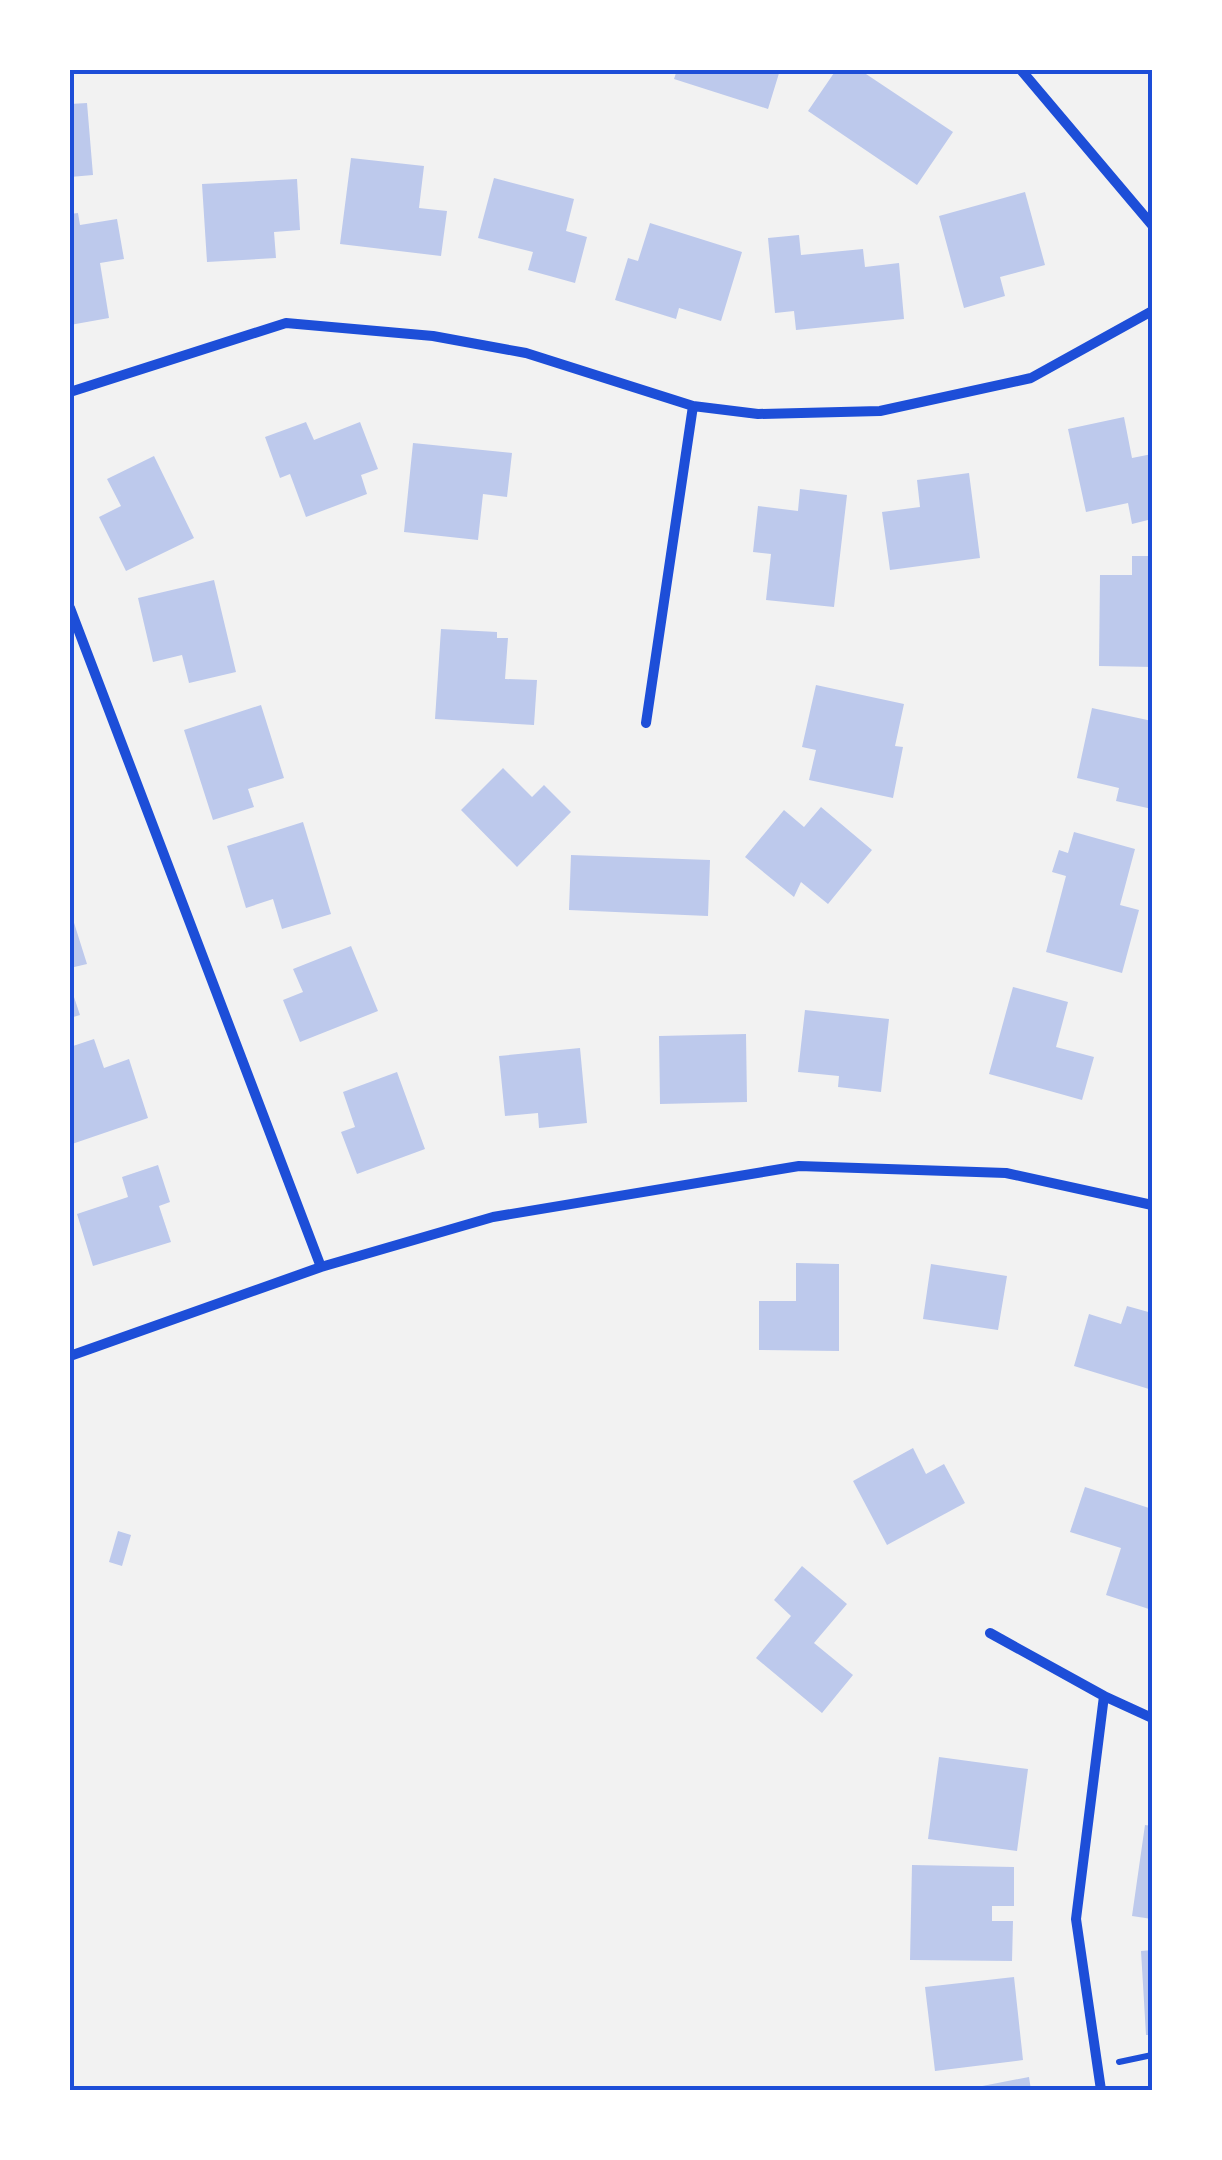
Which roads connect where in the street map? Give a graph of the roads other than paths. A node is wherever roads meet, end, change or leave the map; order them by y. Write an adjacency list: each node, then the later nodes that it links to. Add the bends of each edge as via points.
1 (1020, 70): 2 (street)
2 (1152, 224)
3 (1152, 311): 5 (street, via 1031,378 960,396 880,412 758,414)
4 (70, 392): 5 (street, via 286,322 526,353)
5 (693, 406): 7 (street)
6 (70, 608): 9 (street)
7 (646, 723)
8 (1152, 1205): 9 (street, via 1006,1174 799,1166 493,1217)
9 (321, 1267): 10 (street)
10 (70, 1356)
11 (990, 1632): 12 (street)
12 (1104, 1696): 13 (street); 14 (street, via 1076,1919)
13 (1152, 1718)
14 (1102, 2090)

